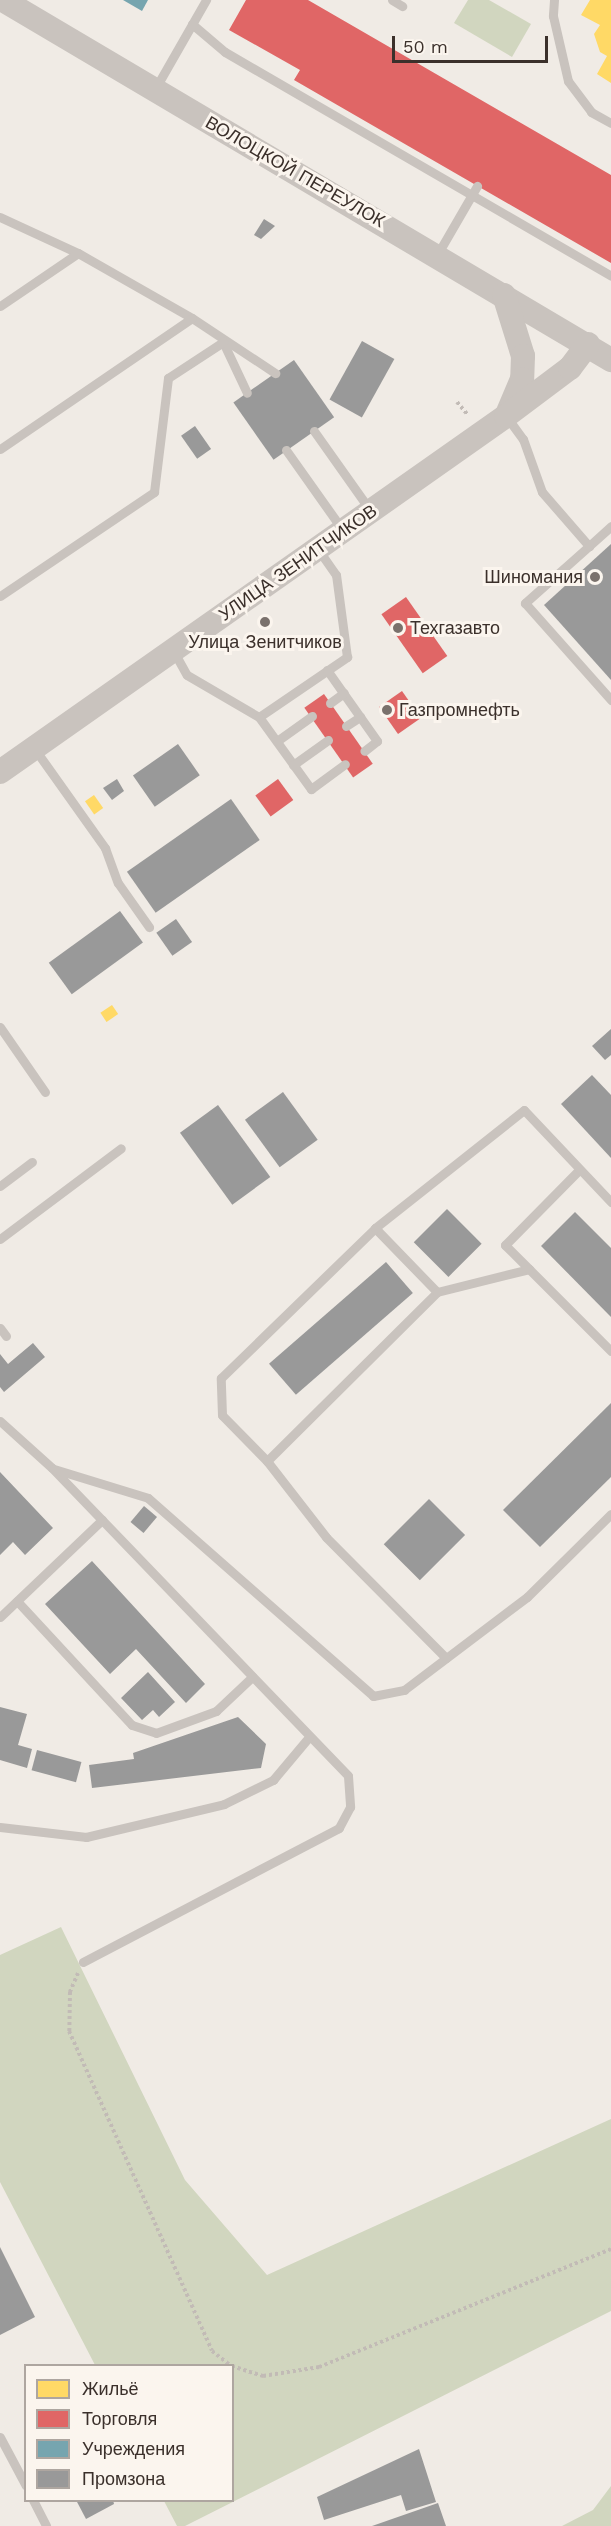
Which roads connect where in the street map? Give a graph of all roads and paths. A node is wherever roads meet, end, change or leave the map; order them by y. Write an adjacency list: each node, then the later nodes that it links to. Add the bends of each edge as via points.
1 (3, 0): 7 (street, ВОЛОЦКОЙ ПЕРЕУЛОК)
2 (206, 0): 6 (lane)
3 (392, 0): 5 (lane)
4 (554, 0): 8 (lane, via 553,16 568,81 591,112)
5 (402, 6)
6 (192, 24): 7 (lane); 10 (lane, via 225,52)
7 (154, 89): 13 (street, ВОЛОЦКОЙ ПЕРЕУЛОК)
8 (611, 123)
9 (477, 186): 10 (lane)
10 (472, 195): 13 (lane); 14 (lane)
11 (0, 217): 12 (lane)
12 (78, 253): 16 (lane); 17 (lane)
13 (437, 255): 15 (street, ВОЛОЦКОЙ ПЕРЕУЛОК)
14 (611, 276)
15 (504, 295): 19 (street, ВОЛОЦКОЙ ПЕРЕУЛОК); 25 (street, via 523,356 522,379)
16 (0, 306)
17 (192, 318): 18 (lane); 27 (lane)
18 (223, 342): 21 (lane); 22 (lane); 34 (lane, via 168,378 154,492)
19 (588, 344): 20 (street, ВОЛОЦКОЙ ПЕРЕУЛОК); 25 (street, УЛИЦА ЗЕНИТЧИКОВ, via 570,368)
20 (611, 360)
21 (275, 373)
22 (247, 393)
23 (458, 402): 24 (path)
24 (467, 414)
25 (506, 416): 29 (street, УЛИЦА ЗЕНИТЧИКОВ); 32 (lane, via 523,439 542,492)
26 (314, 431): 29 (lane)
27 (0, 448)
28 (286, 450): 31 (lane)
29 (371, 512): 31 (street, УЛИЦА ЗЕНИТЧИКОВ)
30 (611, 526): 32 (lane)
31 (343, 531): 33 (street, УЛИЦА ЗЕНИТЧИКОВ)
32 (589, 546): 38 (lane, via 525,603)
33 (318, 549): 35 (street, УЛИЦА ЗЕНИТЧИКОВ); 36 (lane, via 336,575 347,657)
34 (0, 596)
35 (172, 650): 41 (lane, via 187,675); 46 (street, УЛИЦА ЗЕНИТЧИКОВ)
36 (327, 670): 37 (lane); 41 (lane)
37 (344, 693): 39 (lane); 42 (lane)
38 (611, 700)
39 (330, 703)
40 (312, 716): 45 (lane)
41 (260, 717): 45 (lane)
42 (360, 717): 43 (lane); 47 (lane, via 378,741)
43 (346, 726)
44 (328, 740): 49 (lane)
45 (277, 741): 49 (lane)
46 (34, 748): 50 (street, УЛИЦА ЗЕНИТЧИКОВ); 51 (lane, via 105,848 118,883)
47 (364, 751)
48 (345, 764): 49 (lane, via 310,789)
49 (293, 765)
50 (0, 772)
51 (149, 927)
52 (0, 1027): 53 (lane)
53 (45, 1092)
54 (121, 1148): 60 (lane)
55 (32, 1162): 57 (lane)
56 (579, 1170): 58 (lane); 59 (lane, via 524,1110); 61 (lane, via 506,1245)
57 (0, 1186)
58 (611, 1202)
59 (375, 1228): 62 (lane); 65 (lane, via 222,1378 222,1415)
60 (0, 1239)
61 (529, 1269): 62 (lane); 63 (lane)
62 (437, 1292): 65 (lane)
63 (611, 1351)
64 (0, 1422): 66 (lane)
65 (267, 1461): 71 (lane, via 326,1538)
66 (52, 1468): 68 (lane); 71 (lane, via 148,1498 373,1696 404,1690)
67 (611, 1514): 71 (lane, via 527,1597)
68 (102, 1520): 69 (lane); 72 (lane)
69 (17, 1601): 70 (lane); 72 (lane, via 132,1725 156,1733 216,1711)
70 (0, 1617)
71 (446, 1658)
72 (252, 1677): 73 (lane)
73 (309, 1737): 74 (lane, via 273,1780 224,1804 86,1837); 75 (lane, via 348,1776 350,1807 339,1828)
74 (0, 1827)
75 (83, 1962): 77 (path, via 70,1992 69,2031 212,2351)
76 (611, 2248): 78 (path, via 319,2367 263,2376)
77 (229, 2364)
78 (234, 2367)
79 (0, 2437): 80 (lane)
80 (24, 2482)
81 (34, 2502): 82 (lane)
82 (46, 2526)

